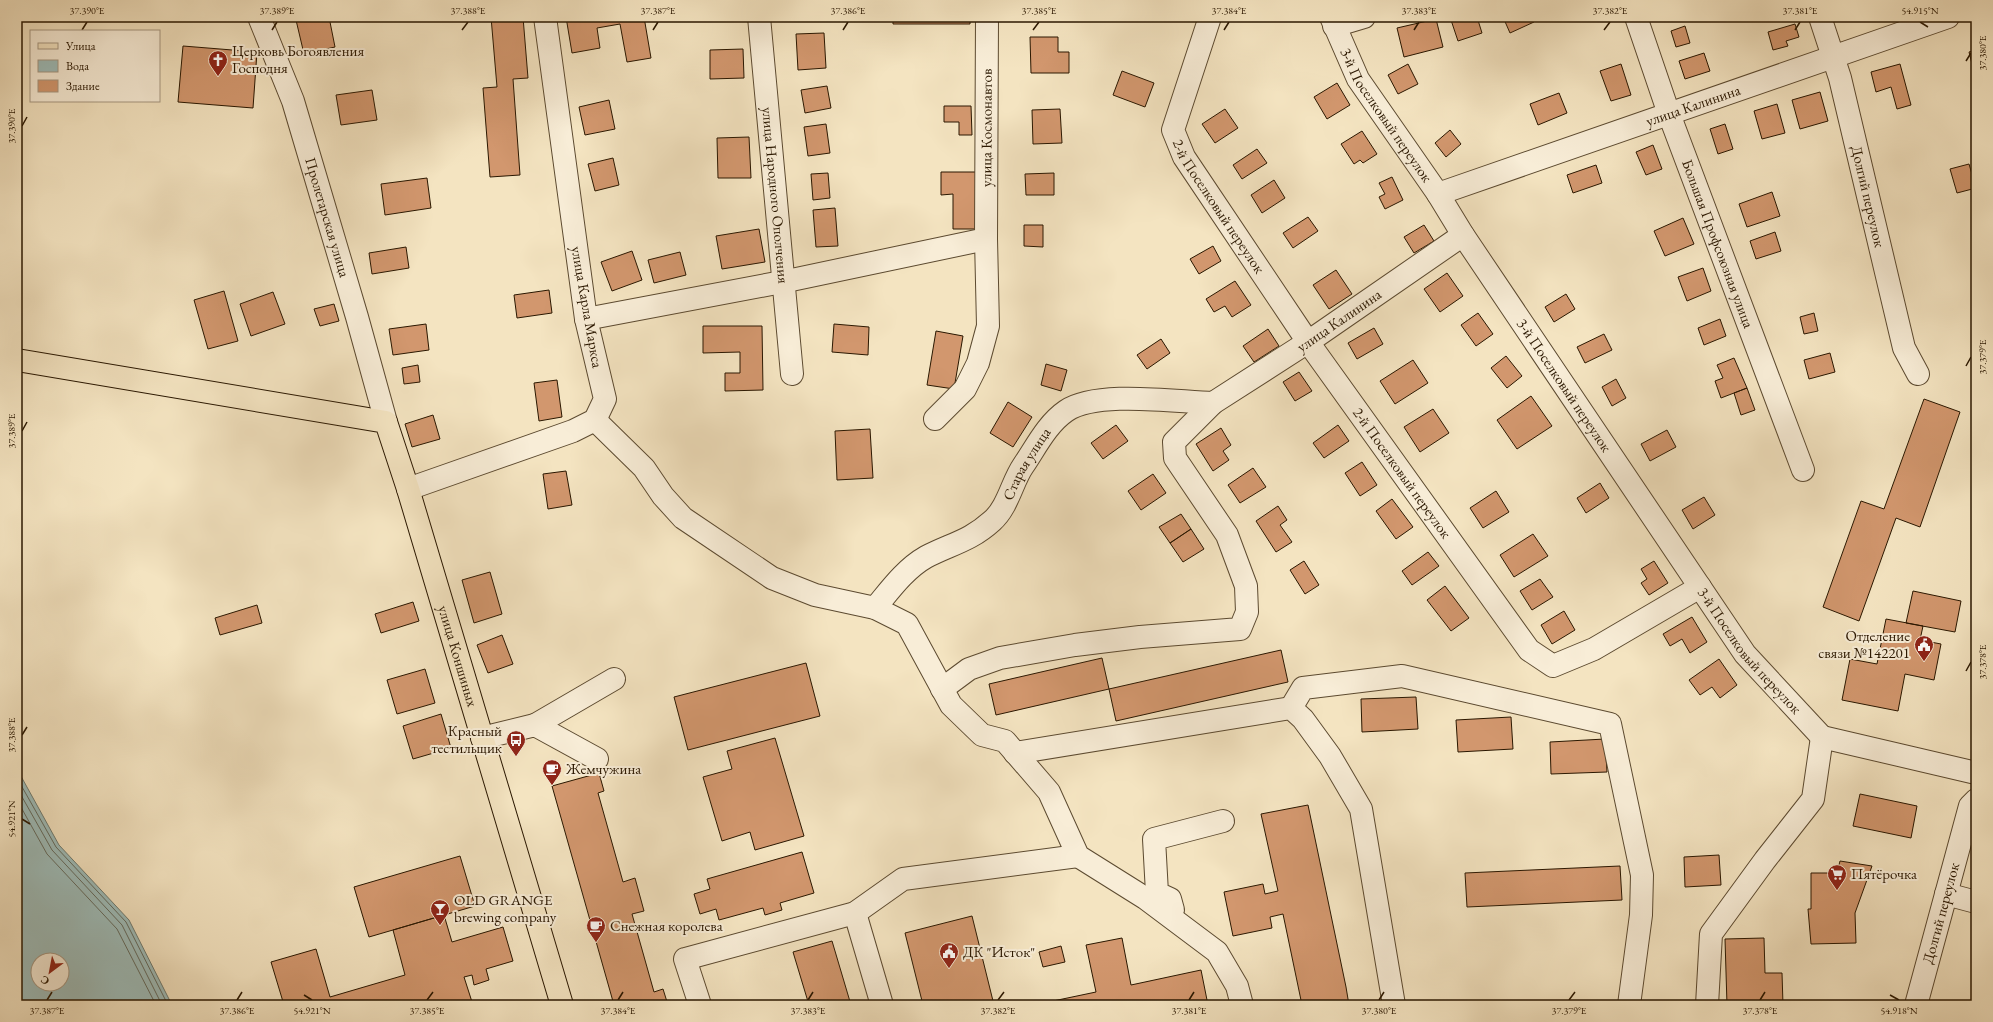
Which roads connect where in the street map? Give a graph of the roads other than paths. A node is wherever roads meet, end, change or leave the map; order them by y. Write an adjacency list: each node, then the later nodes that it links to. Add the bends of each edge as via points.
1 (259, 17): 25 (street, Пролетарская улица, via 293,101)
2 (545, 17): 17 (street, улица Карла Маркса)
3 (759, 17): 16 (street, улица Народного Ополчения)
4 (987, 17): 15 (street, улица Космонавтов)
5 (1210, 17): 18 (street, 2-й Поселковый переулок, via 1173,130 1184,157)
6 (1364, 17): 10 (street)
7 (1636, 17): 12 (street, Большая Профсоюзная улица)
8 (1820, 17): 11 (street, Долгий переулок)
9 (1948, 17): 11 (street, улица Калинина)
10 (1333, 22): 13 (street, 3-й Поселковый переулок, via 1358,79)
11 (1834, 56): 12 (street, улица Калинина); 21 (street, Долгий переулок, via 1904,348)
12 (1669, 114): 13 (street, улица Калинина); 26 (street, Большая Профсоюзная улица)
13 (1438, 194): 14 (street, 3-й Поселковый переулок)
14 (1463, 235): 18 (street, улица Калинина); 28 (street, 3-й Поселковый переулок)
15 (986, 239): 16 (street); 23 (street, улица Космонавтов, via 988,326 978,363 965,389)
16 (782, 282): 17 (street); 20 (street, улица Народного Ополчения)
17 (586, 319): 24 (street, улица Карла Маркса, via 605,399)
18 (1308, 342): 22 (street, улица Калинина); 28 (street, 2-й Поселковый переулок, via 1529,650 1553,666 1594,649)
19 (17, 360): 25 (main road)
20 (792, 374)
21 (1918, 374)
22 (1213, 403): 29 (street, Старая улица, via 1112,399 1067,410 1053,422 1020,471 1007,500 994,520 968,539 908,569); 31 (street, улица Калинина, via 1174,442 1175,458 1227,535 1246,586 1247,612 1240,629 1082,644 1000,658 969,670)
23 (935, 419)
24 (595, 420): 27 (street, via 574,431); 29 (street, via 644,468 663,496 683,518 772,578 815,595)
25 (386, 422): 27 (main road, улица Коншиных)
26 (1803, 470)
27 (408, 489): 35 (main road, улица Коншиных)
28 (1700, 587): 34 (street, 3-й Поселковый переулок, via 1745,654)
29 (875, 608): 31 (street, via 907,624)
30 (614, 679): 33 (street)
31 (942, 689): 36 (street, via 951,705 982,735 1005,741)
32 (1291, 708): 36 (street); 50 (street, via 1330,756 1361,809); 51 (street, via 1303,688 1402,676 1610,724 1642,875 1641,916)
33 (535, 725): 35 (street); 37 (street)
34 (1822, 737): 38 (street); 52 (street, via 1813,799 1711,934)
35 (482, 738): 46 (main road, улица Коншиных)
36 (1015, 753): 41 (street, via 1049,792)
37 (597, 759)
38 (1976, 773)
39 (1976, 800): 42 (street, Долгий переулок, via 1970,806)
40 (1223, 821): 45 (street, via 1154,839 1157,893 1170,899)
41 (1078, 856): 44 (street, via 903,879); 45 (street)
42 (1946, 894): 43 (street); 53 (street, Долгий переулок)
43 (1976, 902)
44 (855, 913): 47 (street, via 685,959); 48 (street)
45 (1175, 920): 49 (street, via 1217,952 1237,986)
46 (562, 1005)
47 (700, 1005)
48 (882, 1005)
49 (1242, 1005)
50 (1394, 1005)
51 (1629, 1005)
52 (1707, 1005)
53 (1916, 1005)

